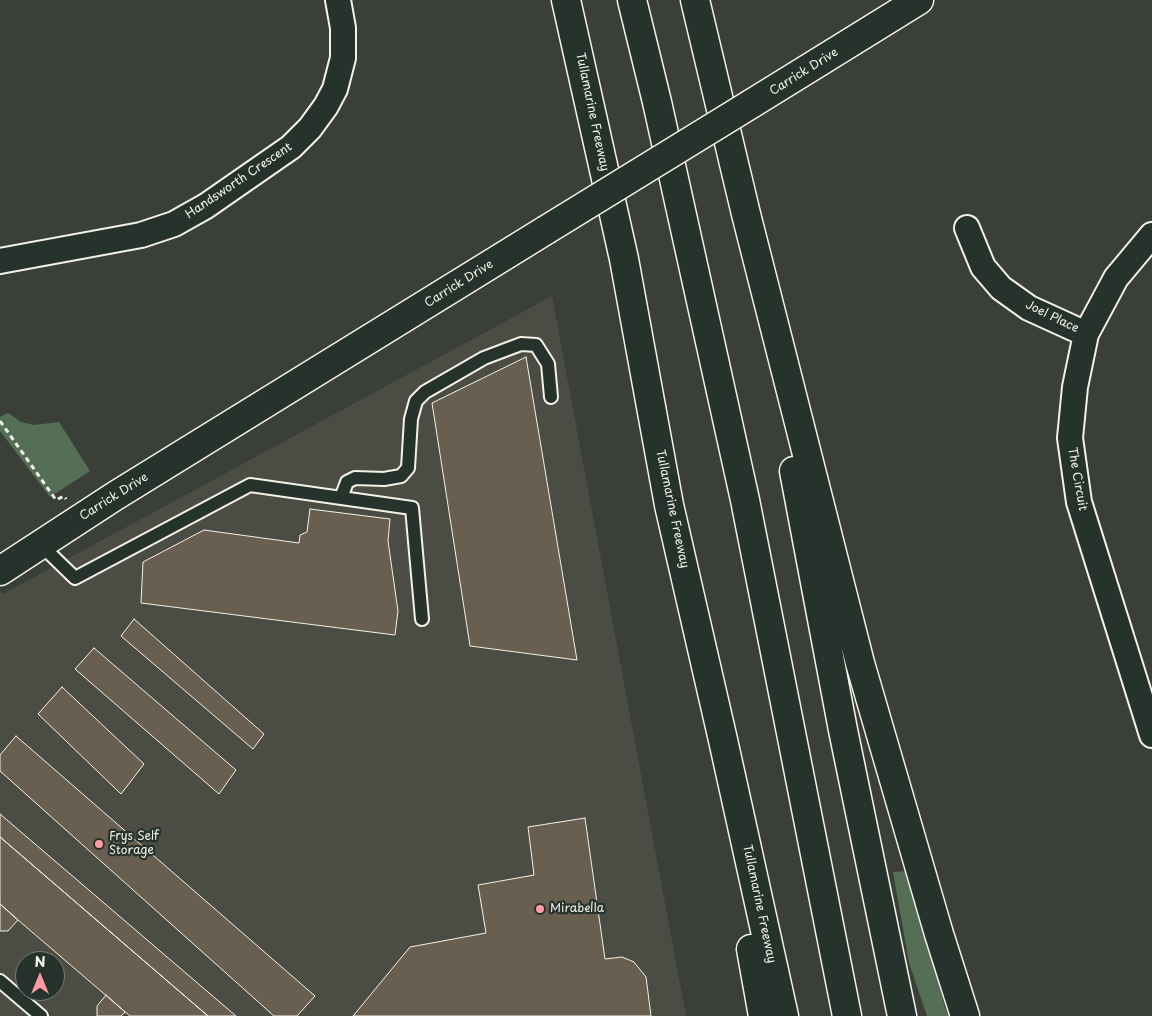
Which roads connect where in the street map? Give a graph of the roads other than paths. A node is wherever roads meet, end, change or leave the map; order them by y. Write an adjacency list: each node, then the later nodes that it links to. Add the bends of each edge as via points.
1 (338, 0): 9 (street, Handsworth Crescent, via 344,28 343,58 335,89 310,128 291,147 206,206 174,224 141,235)
2 (566, 0): 13 (main road, Tullamarine Freeway, via 624,260)
3 (632, 0): 22 (main road, via 745,500)
4 (695, 0): 6 (main road)
5 (920, 0): 14 (main road, Carrick Drive, bridge)
6 (746, 214): 23 (main road, via 842,730); 24 (main road, via 860,663)
7 (966, 228): 10 (street, Joel Place, via 983,267 1001,288 1029,308)
8 (1152, 235): 10 (street, The Circuit, via 1116,278)
9 (0, 261)
10 (1086, 334): 17 (street, The Circuit, via 1075,387 1070,438 1079,502)
11 (551, 397): 12 (lane, via 548,364 536,345 521,344 484,358 425,392 416,401 411,419 408,468 401,476 355,478 347,482)
12 (341, 498): 14 (lane, via 250,485 76,578); 16 (lane, via 412,508)
13 (669, 505): 20 (main road); 21 (main road, Tullamarine Freeway)
14 (40, 544): 15 (main road, Carrick Drive)
15 (0, 571)
16 (422, 619)
17 (1152, 735)
18 (0, 981): 19 (lane)
19 (41, 1016)
20 (763, 1016)
21 (784, 1016)
22 (847, 1016)
23 (902, 1016)
24 (965, 1016)

